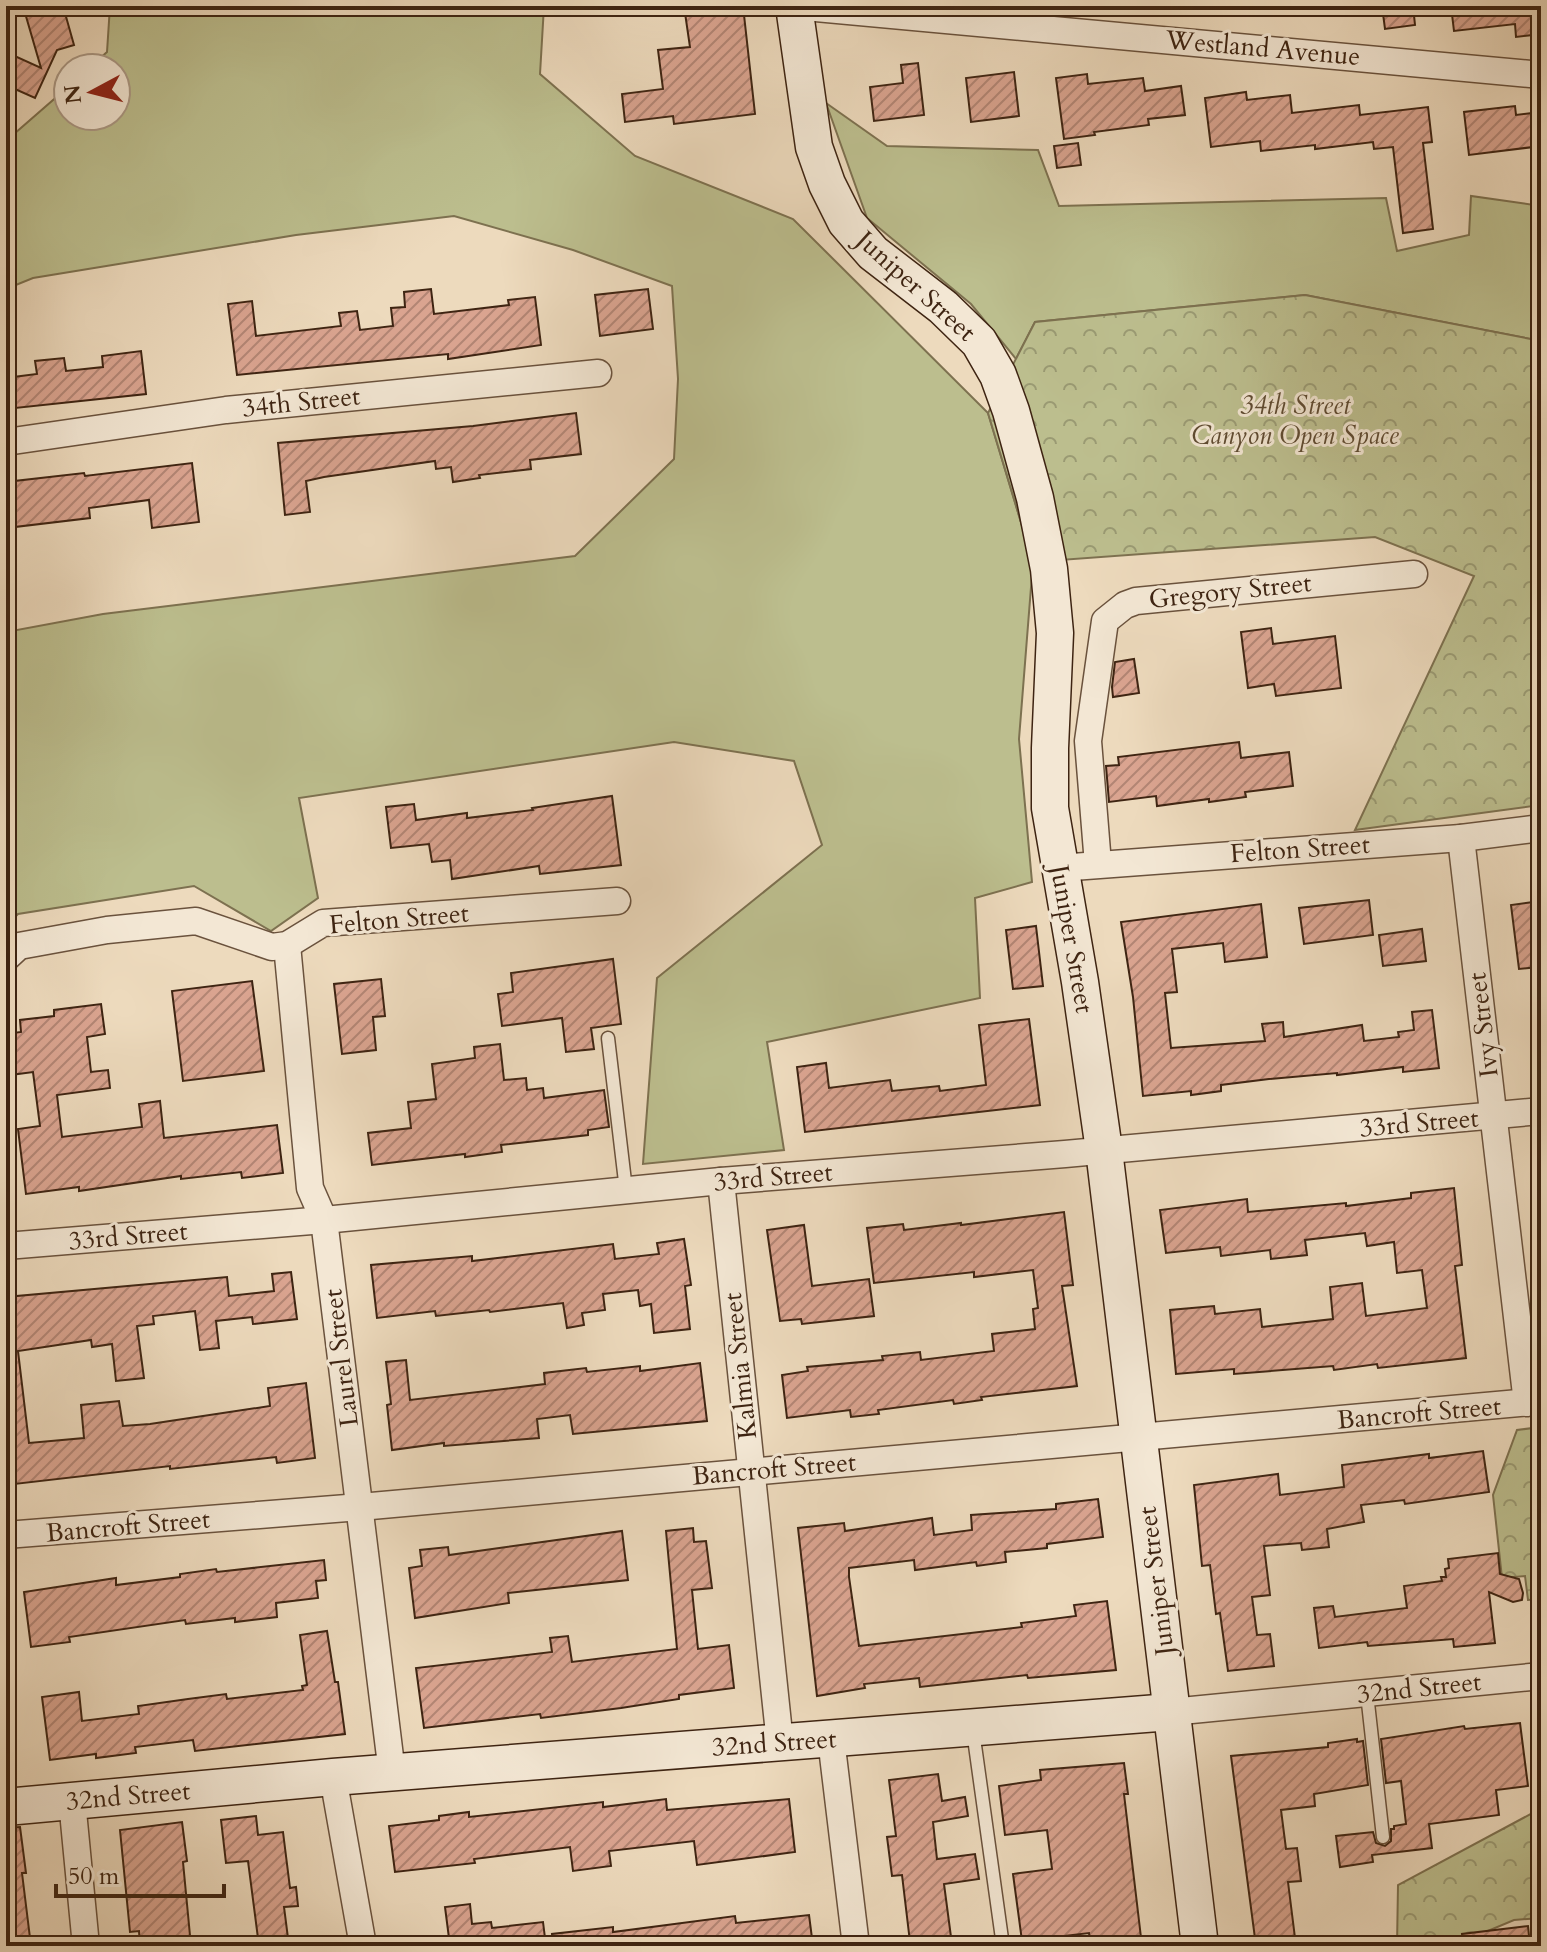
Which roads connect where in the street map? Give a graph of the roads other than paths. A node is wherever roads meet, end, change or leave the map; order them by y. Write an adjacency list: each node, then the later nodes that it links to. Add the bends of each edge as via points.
1 (794, 6): 2 (street, Westland Avenue); 9 (street, Juniper Street, via 814,147 846,222 873,253 979,342 1011,411 1049,569 1055,633 1050,808)
2 (1541, 75)
3 (598, 373): 4 (street, 34th Street, via 226,410)
4 (6, 442)
5 (1414, 574): 8 (street, Gregory Street, via 1136,601 1105,621 1088,741)
6 (1541, 828): 7 (street, Felton Street)
7 (1461, 838): 8 (street, Felton Street); 15 (street, Ivy Street)
8 (1098, 864): 9 (street, Felton Street)
9 (1059, 868): 16 (street, Juniper Street)
10 (617, 901): 11 (street, Felton Street, via 323,923)
11 (287, 945): 12 (street, via 272,947 196,921 19,946); 19 (street, Laurel Street, via 310,1188)
12 (6, 958)
13 (608, 1038): 18 (lane)
14 (1541, 1111): 15 (street, 33rd Street)
15 (1494, 1116): 16 (street, 33rd Street); 21 (street, Ivy Street)
16 (1104, 1150): 17 (street, 33rd Street); 22 (street, Juniper Street)
17 (721, 1181): 18 (street, 33rd Street); 23 (street, Kalmia Street)
18 (626, 1190): 19 (street, 33rd Street)
19 (324, 1220): 20 (street, 33rd Street); 24 (street, Laurel Street)
20 (6, 1246)
21 (1534, 1402): 22 (street, Bancroft Street)
22 (1139, 1438): 23 (street, Bancroft Street); 28 (street, Juniper Street)
23 (751, 1470): 24 (street, Bancroft Street); 31 (street, Kalmia Street)
24 (360, 1507): 25 (street, Bancroft Street); 32 (street, Laurel Street)
25 (6, 1535)
26 (1541, 1676): 27 (street, 32nd Street)
27 (1367, 1694): 28 (street, 32nd Street); 36 (lane)
28 (1171, 1712): 29 (street, 32nd Street); 41 (street, Juniper Street)
29 (973, 1728): 30 (street, 32nd Street); 40 (lane)
30 (831, 1739): 31 (street, 32nd Street); 39 (street)
31 (780, 1743): 32 (street, 32nd Street)
32 (392, 1773): 33 (street, 32nd Street)
33 (333, 1777): 34 (street, 32nd Street); 38 (street)
34 (72, 1801): 35 (street, 32nd Street); 37 (street)
35 (6, 1807)
36 (1383, 1837)
37 (86, 1946)
38 (363, 1946)
39 (856, 1946)
40 (1003, 1946)
41 (1200, 1946)

